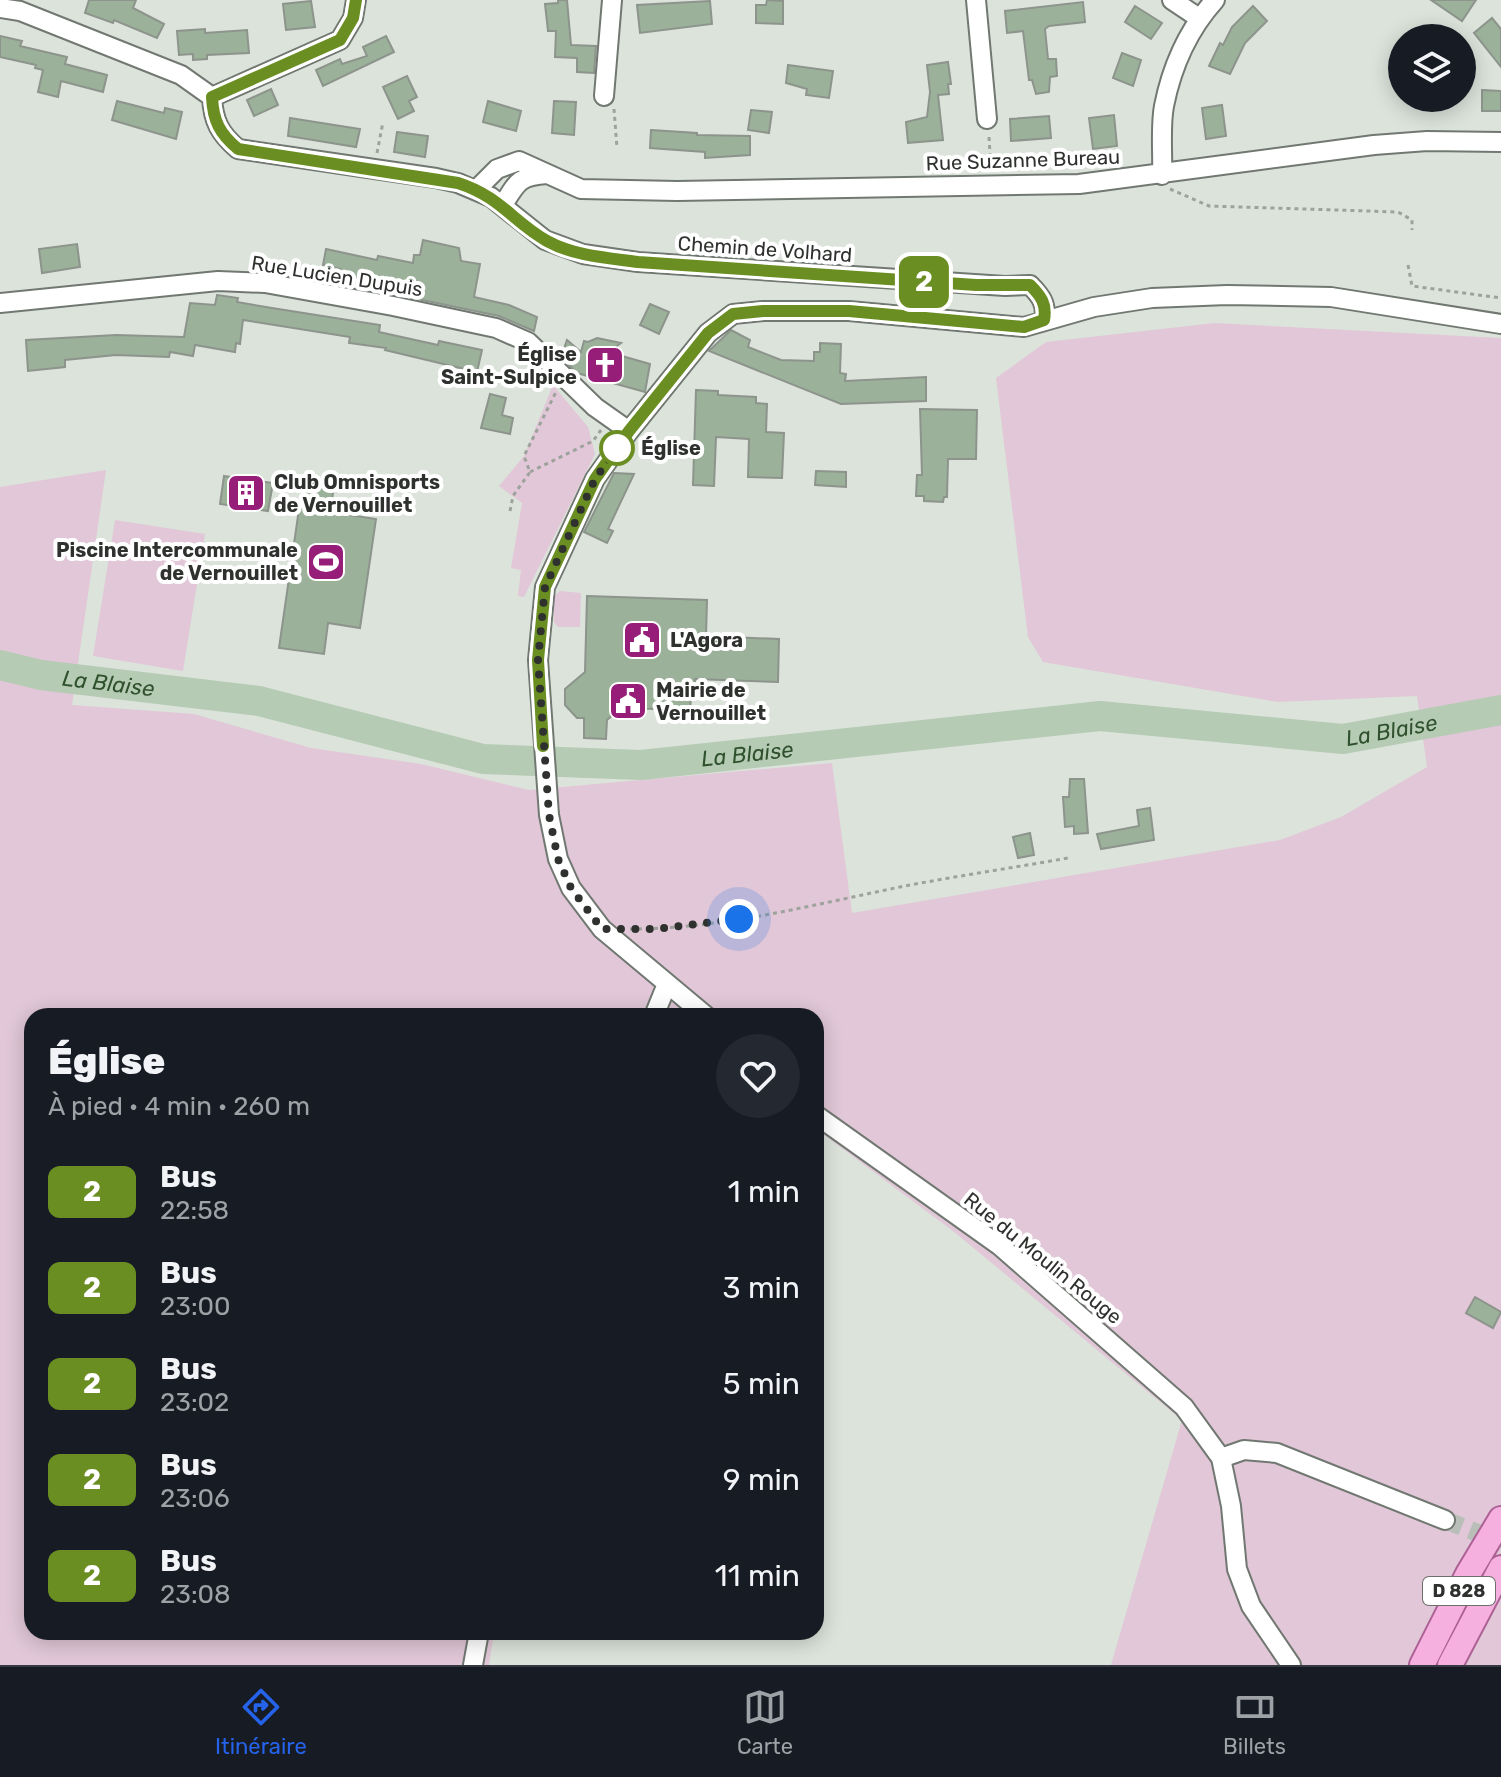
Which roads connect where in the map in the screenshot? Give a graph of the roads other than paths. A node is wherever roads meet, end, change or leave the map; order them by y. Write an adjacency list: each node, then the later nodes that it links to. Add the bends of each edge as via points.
1 (356, 0): 9 (street, via 340,40)
2 (612, 0): 8 (street)
3 (976, 0): 10 (street)
4 (1172, 0): 7 (street)
5 (1215, 0): 7 (street)
6 (0, 8): 9 (street, via 20,11 181,75)
7 (1199, 18): 13 (street, via 1180,50 1163,108)
8 (604, 96)
9 (212, 97): 14 (street, Chemin de Volhard, via 218,128 238,149 436,178)
10 (987, 119)
11 (1501, 142): 13 (street, Rue Suzanne Bureau, via 1374,145)
12 (547, 174): 13 (street, Rue Suzanne Bureau, via 581,189 677,191 1079,184); 14 (street, Rue Suzanne Bureau, via 519,161 497,169); 15 (street, via 517,182)
13 (1162, 175)
14 (477, 189): 15 (street, Chemin de Volhard)
15 (503, 205): 17 (street, Chemin de Volhard, via 558,246 612,259 1030,285 1041,296)
16 (0, 303): 19 (street, Rue Lucien Dupuis, via 218,281 265,283 393,306 496,328 528,342 595,407)
17 (1044, 320): 18 (street, via 1152,298 1227,295 1331,297); 19 (street, via 1024,327 849,311 733,314 708,333)
18 (1501, 324)
19 (629, 431): 20 (street, via 595,479 545,587 538,660 543,746 549,815 558,859 571,888 602,929)
20 (667, 984): 21 (street); 22 (street)
21 (657, 1008)
22 (696, 1008)
23 (824, 1121): 24 (street, Rue du Moulin Rouge, via 1012,1256 1184,1407)
24 (1221, 1458): 26 (street, via 1244,1450 1277,1453); 30 (street, Rue du Moulin Rouge, via 1237,1569 1251,1606)
25 (1501, 1519): 31 (main road, D 828)
26 (1445, 1520)
27 (1501, 1568): 32 (main road, D 828)
28 (478, 1640): 29 (street)
29 (473, 1665)
30 (1291, 1665)
31 (1422, 1665)
32 (1450, 1665)

